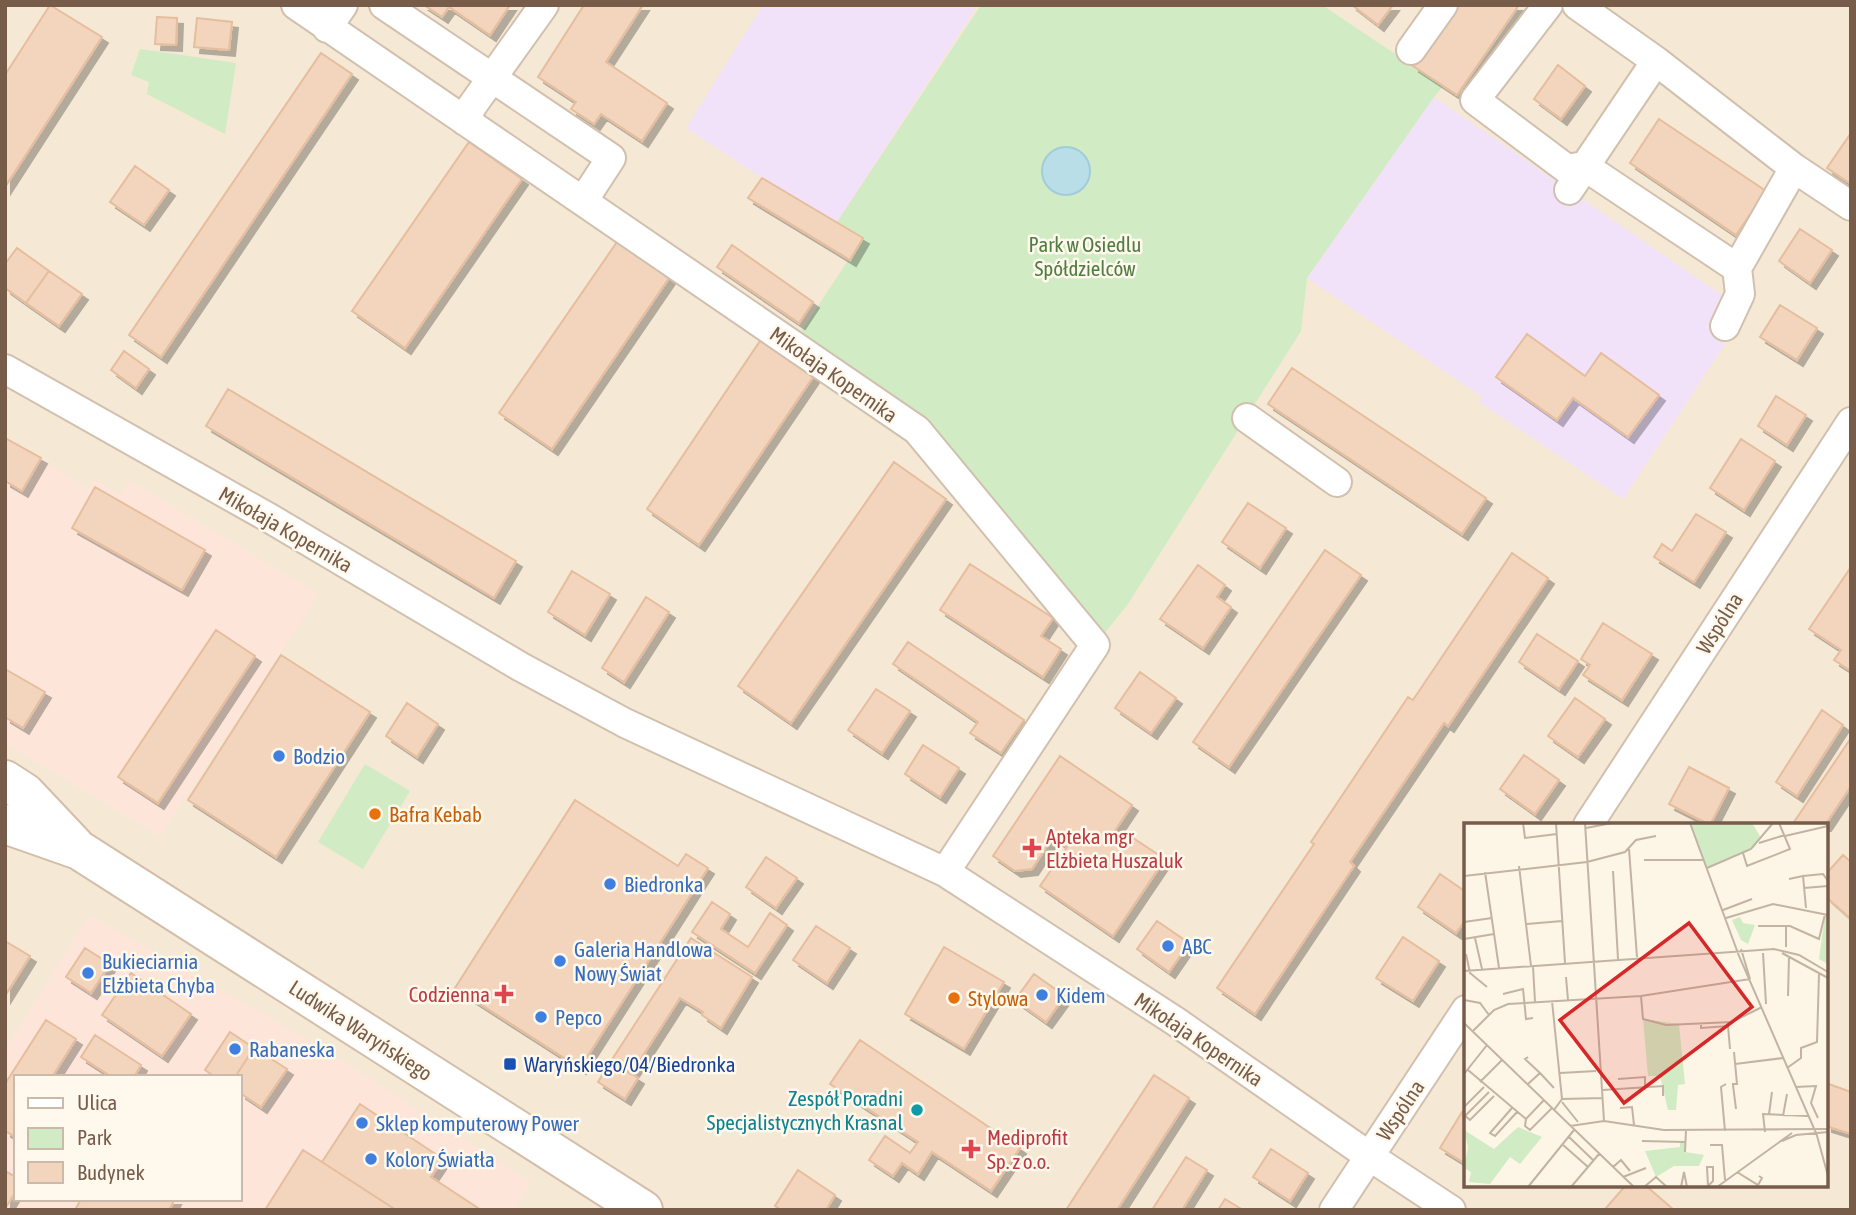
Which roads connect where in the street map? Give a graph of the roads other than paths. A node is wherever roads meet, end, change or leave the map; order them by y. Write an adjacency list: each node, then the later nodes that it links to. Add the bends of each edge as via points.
1 (296, 5): 7 (street, Mikołaja Kopernika)
2 (384, 5): 10 (street)
3 (544, 5): 10 (street)
4 (1443, 5): 8 (street)
5 (1548, 5): 12 (street, via 1475,100 1567,169)
6 (1577, 5): 9 (street)
7 (335, 17): 11 (street, Mikołaja Kopernika)
8 (1411, 50)
9 (1656, 61): 12 (street); 13 (street)
10 (492, 77): 11 (street); 15 (street, via 611,158)
11 (465, 121): 15 (street, Mikołaja Kopernika)
12 (1584, 166): 14 (street); 17 (street)
13 (1794, 168): 16 (street); 17 (street)
14 (1569, 190)
15 (583, 201): 27 (street, Mikołaja Kopernika, via 918,430 1095,645)
16 (1851, 205)
17 (1737, 268): 18 (street, via 1740,294)
18 (1725, 326)
19 (5, 369): 27 (street, Mikołaja Kopernika, via 520,667 625,723)
20 (1247, 418): 22 (street)
21 (1851, 422): 24 (street, Wspólna)
22 (1337, 482)
23 (5, 780): 26 (main road, Ludwika Waryńskiego, via 25,793)
24 (1589, 823)
25 (5, 824): 26 (main road, Ludwika Waryńskiego)
26 (79, 850): 30 (main road, Ludwika Waryńskiego)
27 (945, 872): 29 (street, Mikołaja Kopernika, via 1175,1021)
28 (1464, 1013): 29 (street, Wspólna)
29 (1369, 1156): 31 (street, Wspólna); 32 (street, Mikołaja Kopernika)
30 (643, 1210)
31 (1334, 1210)
32 (1451, 1210)

